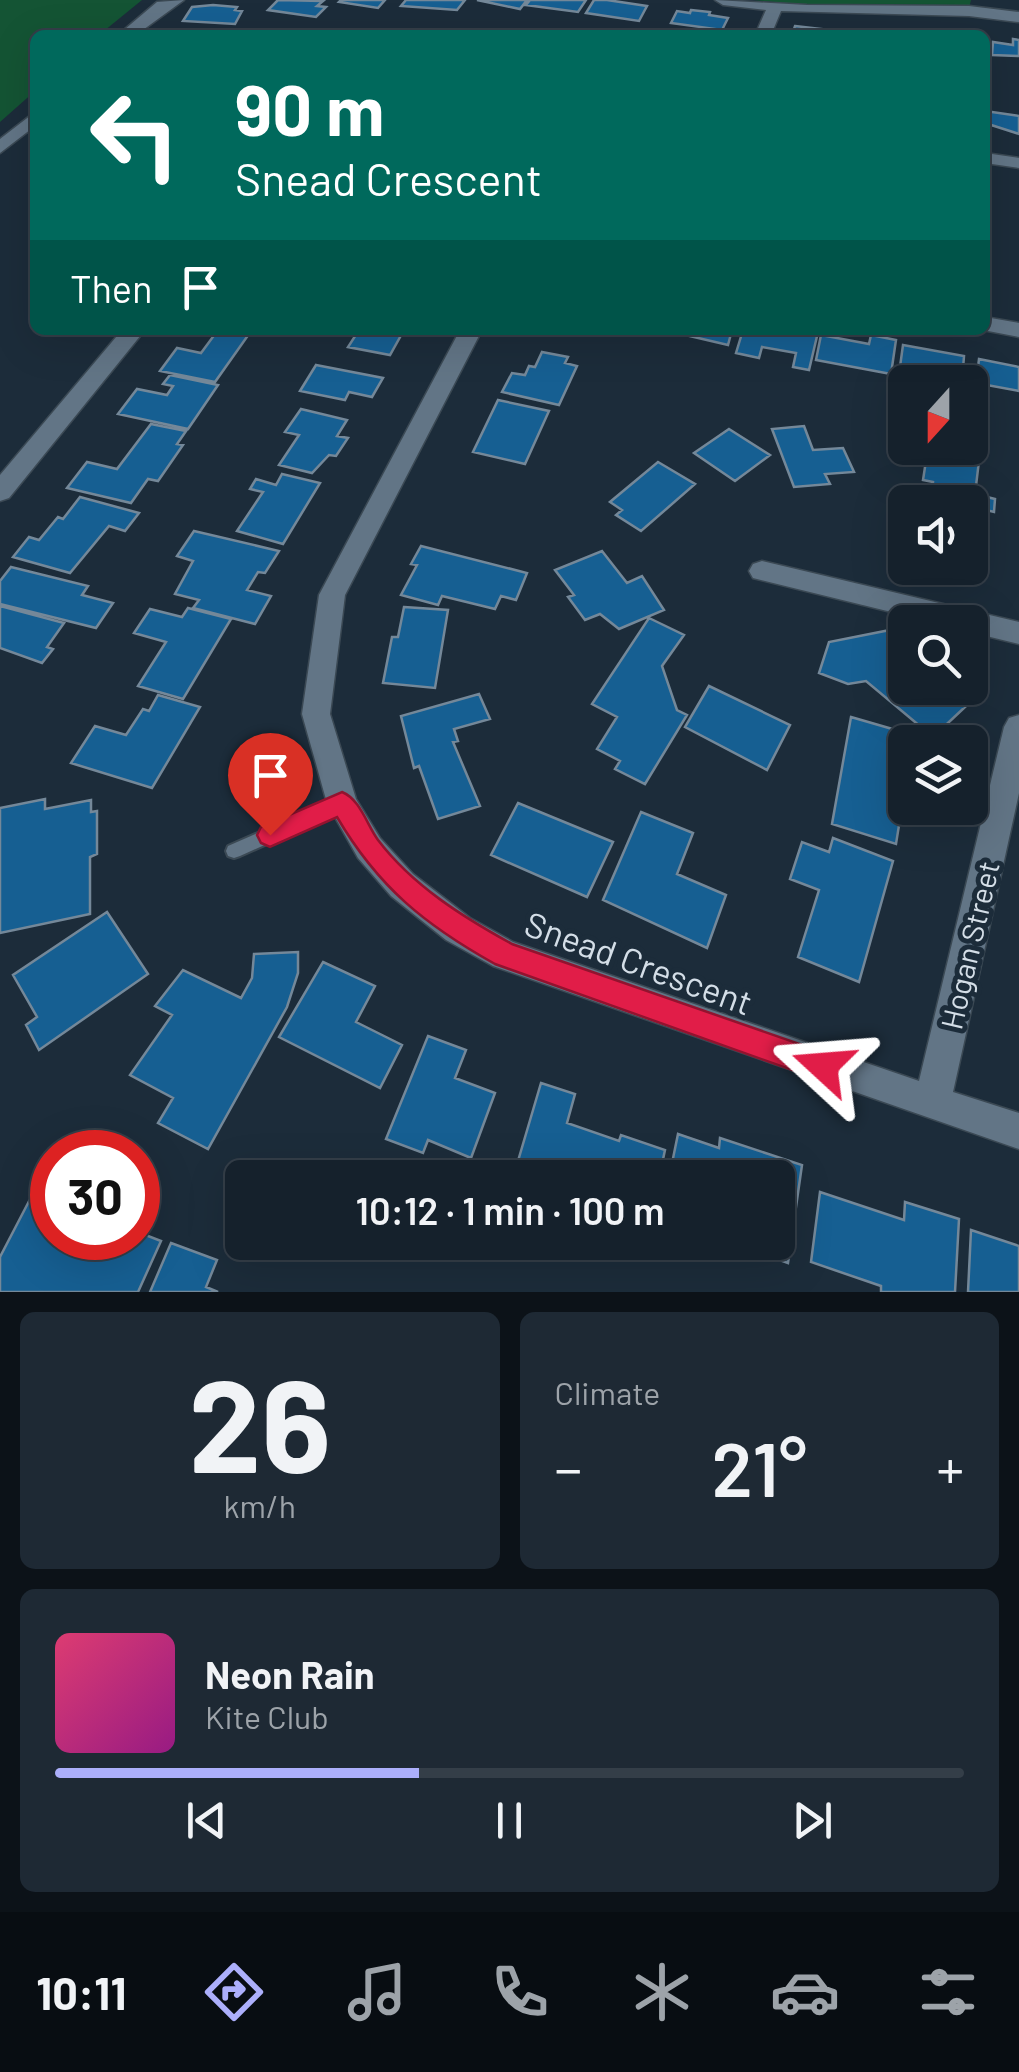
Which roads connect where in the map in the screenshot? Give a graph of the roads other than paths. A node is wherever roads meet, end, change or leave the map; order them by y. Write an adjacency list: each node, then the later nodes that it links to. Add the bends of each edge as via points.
1 (724, 0): 3 (street)
2 (169, 2): 5 (street)
3 (775, 7): 4 (street); 6 (street)
4 (1019, 17)
5 (133, 30)
6 (765, 30)
7 (30, 121): 8 (street)
8 (6, 142)
9 (990, 159): 10 (street)
10 (1019, 163)
11 (990, 325): 12 (street)
12 (1019, 330)
13 (130, 335): 15 (street)
14 (468, 335): 19 (street, Snead Crescent, via 332,595 316,714)
15 (0, 492)
16 (762, 572): 17 (street)
17 (1019, 633)
18 (1019, 727): 21 (street, Hogan Street)
19 (342, 803): 20 (lane); 21 (street, Snead Crescent, via 402,885 505,955)
20 (234, 851)
21 (932, 1104): 22 (street, Snead Crescent)
22 (1019, 1131)

